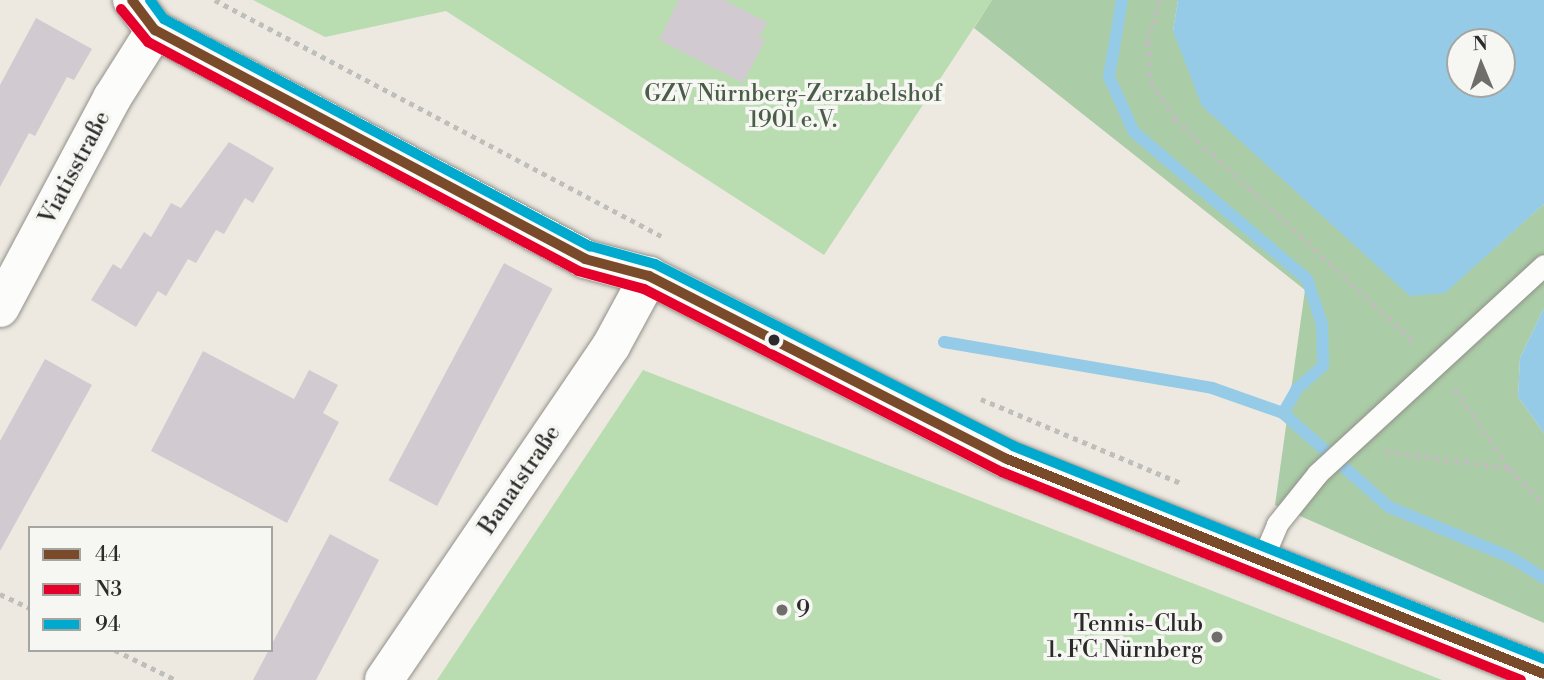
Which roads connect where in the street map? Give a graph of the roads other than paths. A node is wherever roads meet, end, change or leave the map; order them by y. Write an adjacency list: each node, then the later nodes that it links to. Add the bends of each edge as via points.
1 (132, 0): 2 (street)
2 (155, 30): 4 (street, via 586,259); 5 (street, Viatisstraße, via 112,98)
3 (1544, 265): 6 (lane, via 1318,473 1277,524)
4 (649, 276): 6 (street, via 1007,458); 8 (street, Banatstraße, via 611,346)
5 (0, 308)
6 (1262, 560): 7 (street)
7 (1544, 674)
8 (384, 680)

